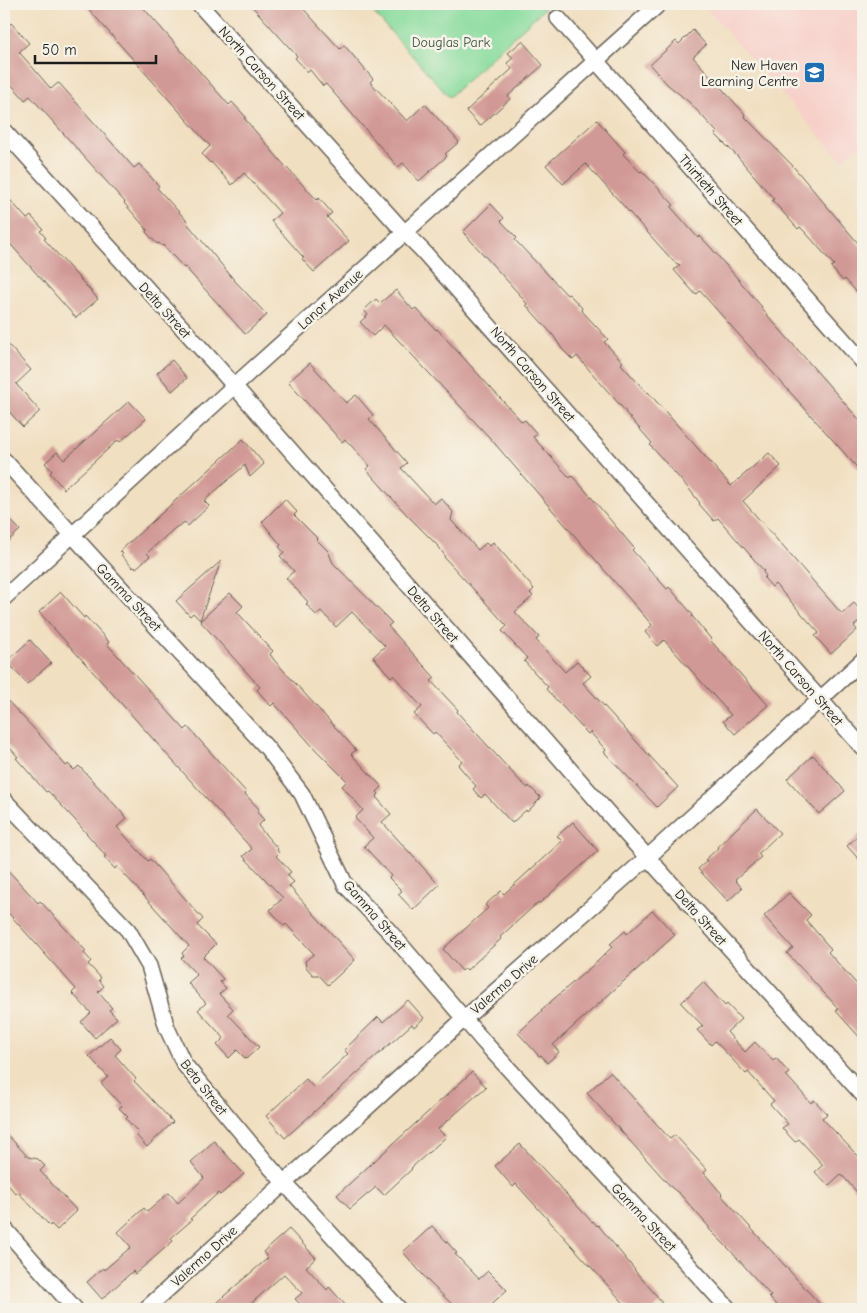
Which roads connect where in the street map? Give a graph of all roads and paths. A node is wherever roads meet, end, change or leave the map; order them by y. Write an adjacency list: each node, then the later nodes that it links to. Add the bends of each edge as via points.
1 (199, 4): 6 (street, North Carson Street)
2 (659, 4): 4 (street, Lanor Avenue)
3 (558, 18): 4 (street, Thirtieth Street)
4 (597, 61): 6 (street, Lanor Avenue); 7 (street, Thirtieth Street)
5 (4, 131): 8 (street, Delta Street)
6 (404, 232): 8 (street, Lanor Avenue); 13 (street, North Carson Street)
7 (863, 362)
8 (233, 387): 10 (street, Lanor Avenue); 16 (street, Delta Street)
9 (4, 460): 10 (street, Gamma Street)
10 (71, 535): 11 (street, Lanor Avenue); 17 (street, Gamma Street, via 267,748 302,794 346,886)
11 (4, 598)
12 (863, 660): 13 (street, Valermo Drive)
13 (820, 700): 14 (street, North Carson Street); 16 (street, Valermo Drive)
14 (863, 748)
15 (4, 800): 19 (street, Beta Street, via 128,930 149,966 167,1028 184,1064)
16 (647, 858): 17 (street, Valermo Drive); 18 (street, Delta Street)
17 (464, 1019): 19 (street, Valermo Drive); 24 (street, Gamma Street)
18 (863, 1095)
19 (285, 1183): 22 (street, Valermo Drive); 23 (street, Beta Street)
20 (4, 1228): 21 (street)
21 (75, 1309)
22 (146, 1309)
23 (400, 1309)
24 (729, 1309)

